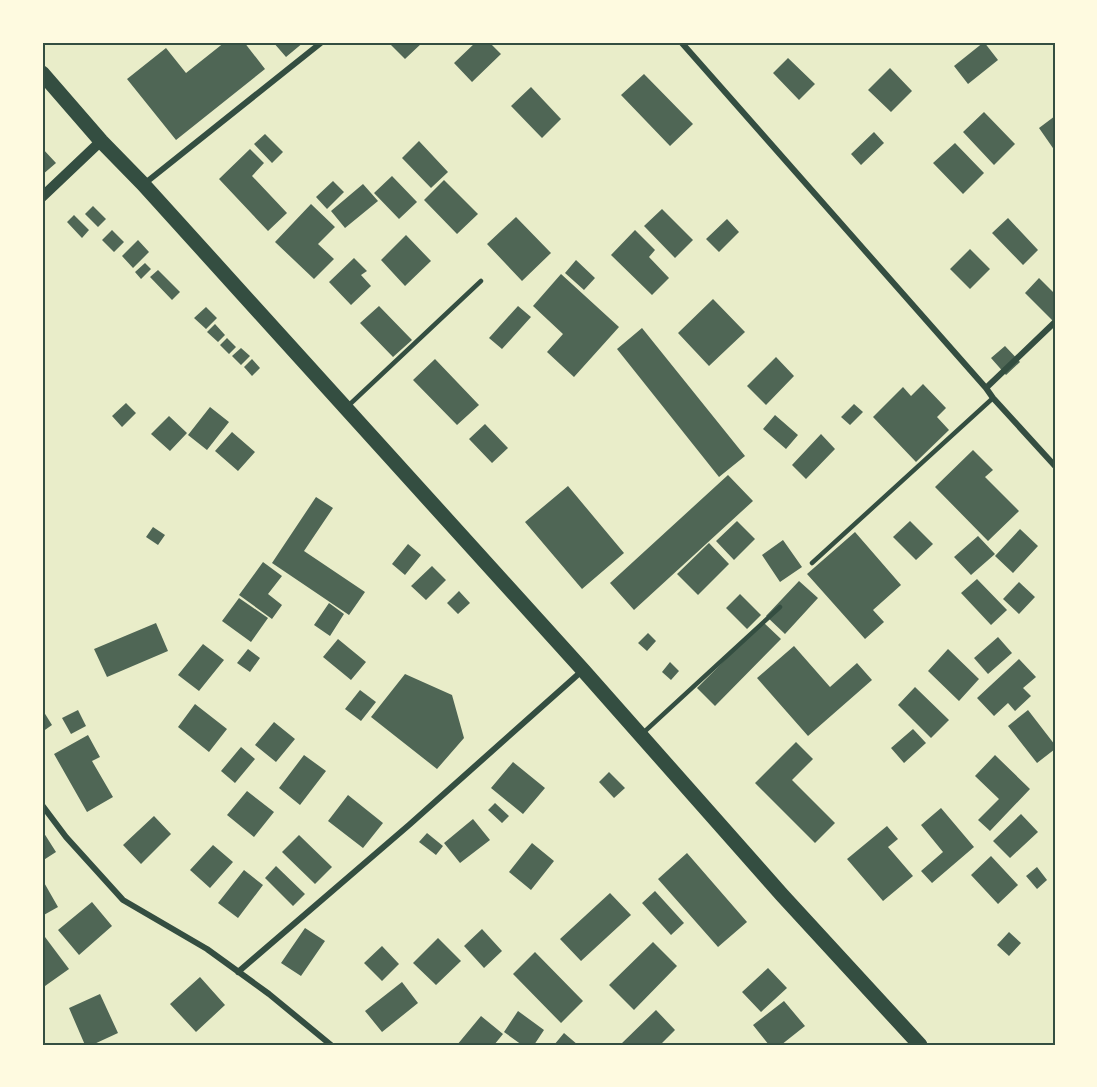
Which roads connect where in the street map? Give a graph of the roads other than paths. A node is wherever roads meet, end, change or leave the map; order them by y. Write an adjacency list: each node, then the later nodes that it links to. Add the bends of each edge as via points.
1 (322, 42): 5 (street)
2 (681, 42): 9 (street)
3 (42, 73): 4 (main road)
4 (101, 141): 5 (main road); 6 (street)
5 (143, 184): 11 (main road)
6 (42, 197)
7 (481, 281): 11 (lane)
8 (1055, 322): 9 (street)
9 (986, 388): 10 (street)
10 (993, 398): 12 (street); 13 (lane)
11 (346, 408): 15 (main road)
12 (1055, 466)
13 (812, 563)
14 (780, 607): 16 (lane)
15 (583, 670): 16 (main road); 18 (street)
16 (641, 735): 20 (main road)
17 (42, 805): 18 (street, via 123,900 207,949)
18 (238, 972): 19 (street)
19 (332, 1045)
20 (920, 1045)

